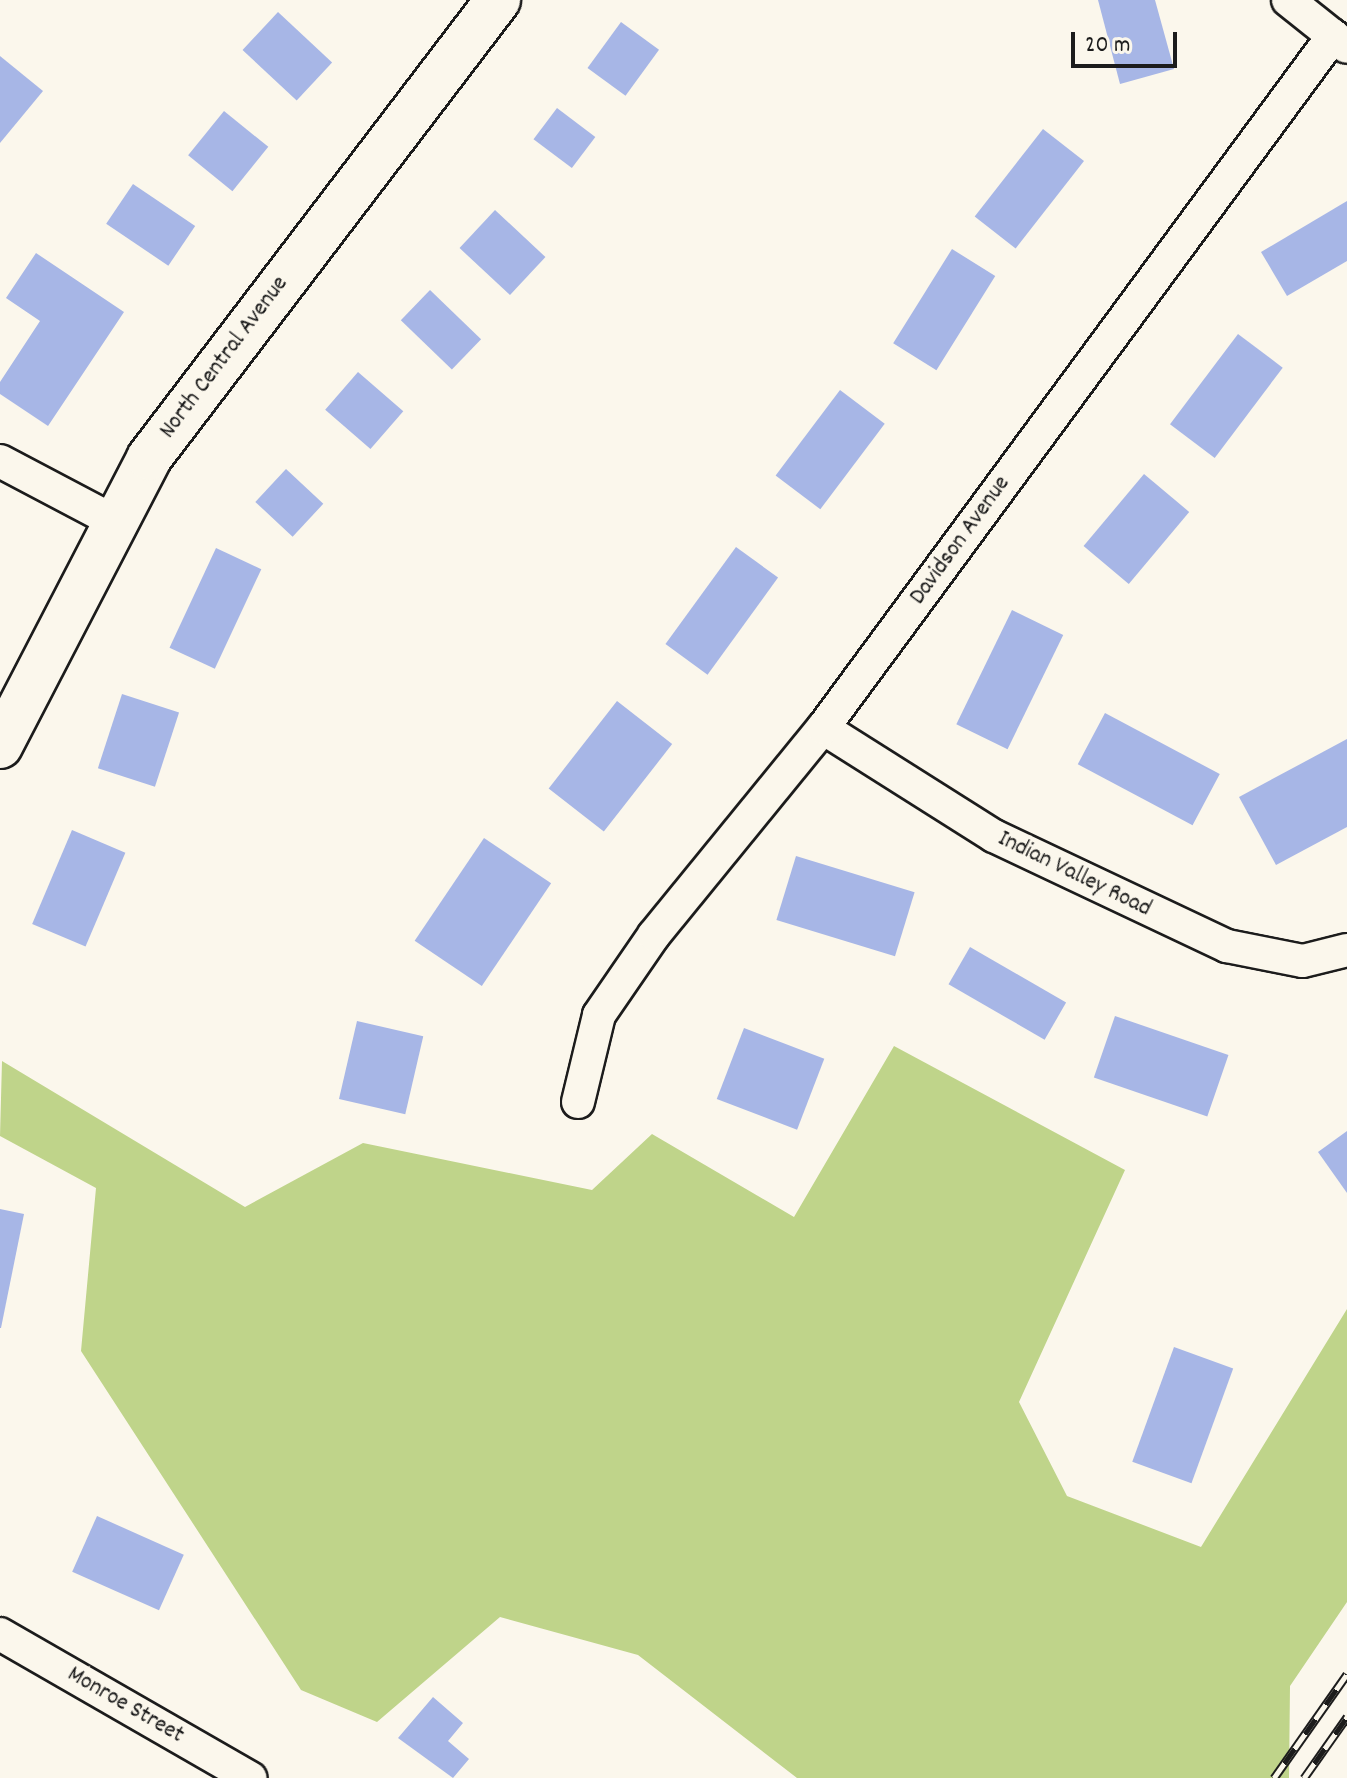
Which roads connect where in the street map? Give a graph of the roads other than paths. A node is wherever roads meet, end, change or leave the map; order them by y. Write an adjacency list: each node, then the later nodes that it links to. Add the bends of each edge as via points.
1 (498, 0): 5 (main road, North Central Avenue, via 149,458)
2 (1288, 0): 3 (street, Davidson Avenue)
3 (1340, 41): 6 (street, Davidson Avenue)
4 (0, 461): 5 (street)
5 (112, 520): 7 (main road, North Central Avenue)
6 (823, 728): 8 (street, Indian Valley Road, via 994,836 1227,946 1303,961); 9 (street, Davidson Avenue, via 654,935 599,1015)
7 (0, 746)
8 (1347, 950)
9 (578, 1102)
10 (0, 1634): 11 (street, Monroe Street)
11 (235, 1774)

